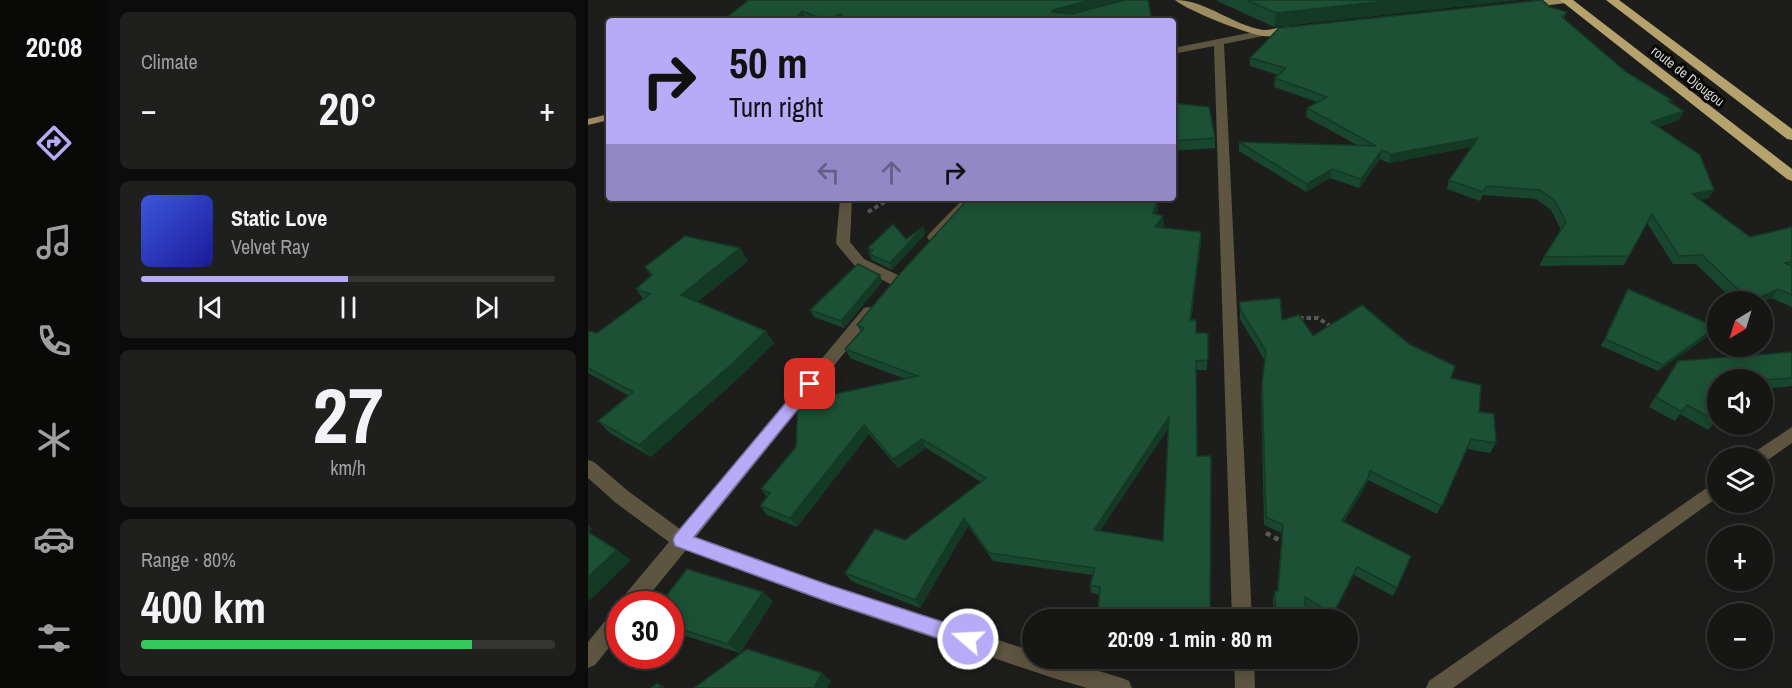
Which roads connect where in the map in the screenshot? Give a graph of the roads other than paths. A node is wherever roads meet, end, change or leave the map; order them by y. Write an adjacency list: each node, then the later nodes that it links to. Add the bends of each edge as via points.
1 (1180, 0): 6 (main road)
2 (1566, 0): 4 (main road); 12 (highway, route de Djougou)
3 (1612, 0): 11 (highway)
4 (1520, 5)
5 (1311, 28): 6 (main road)
6 (1264, 33): 7 (street)
7 (1219, 42): 8 (street); 22 (street)
8 (1176, 50)
9 (606, 118): 10 (main road)
10 (588, 122)
11 (1792, 136)
12 (1792, 176)
13 (846, 201): 20 (street, via 843,243 859,262 891,285)
14 (969, 201): 15 (street)
15 (924, 249)
16 (1792, 434): 17 (street)
17 (1773, 448)
18 (588, 467): 20 (street)
19 (1707, 495): 28 (street)
20 (681, 540): 21 (street); 26 (street, via 829,594)
21 (640, 591)
22 (1242, 609)
23 (606, 636): 24 (street)
24 (588, 658)
25 (1244, 669): 27 (street)
26 (1122, 688)
27 (1245, 688)
28 (1436, 688)

